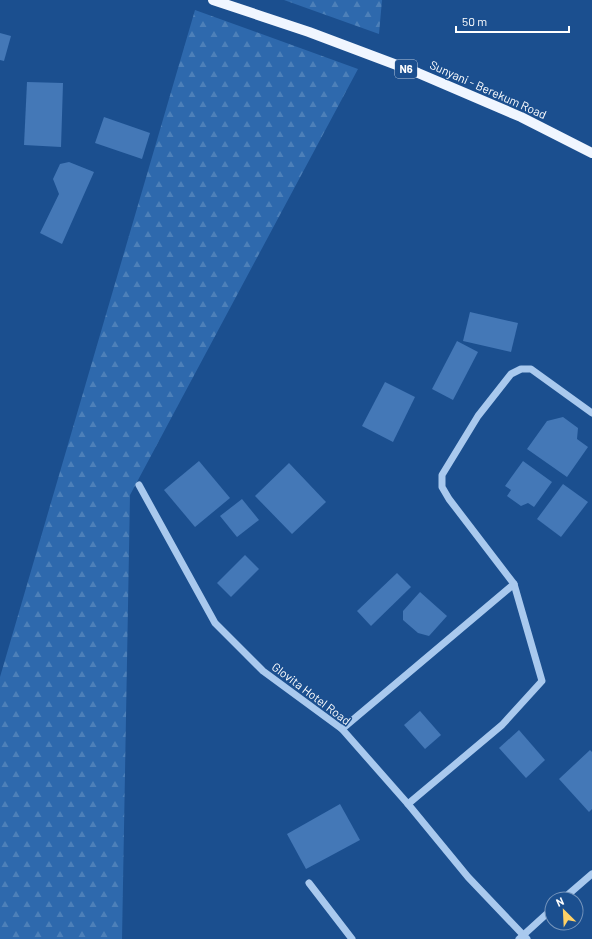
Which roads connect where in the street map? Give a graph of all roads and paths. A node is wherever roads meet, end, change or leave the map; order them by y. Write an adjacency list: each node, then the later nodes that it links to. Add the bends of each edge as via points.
1 (213, 0): 2 (main road, Sunyani - Berekum Road / N6, via 309,32 418,73)
2 (590, 150)
3 (592, 413): 5 (street, via 531,369 521,369 511,374 478,416 442,475 442,487 449,499)
4 (139, 485): 6 (street, Glovita Hotel Road, via 215,623 263,671)
5 (514, 584): 6 (street); 7 (street, via 542,681 502,725)
6 (342, 729): 7 (street, Glovita Hotel Road)
7 (408, 804): 12 (street, Glovita Hotel Road, via 468,877)
8 (592, 874): 10 (street)
9 (309, 883): 13 (street)
10 (572, 891)
11 (544, 917): 12 (street)
12 (523, 938)
13 (352, 939)

